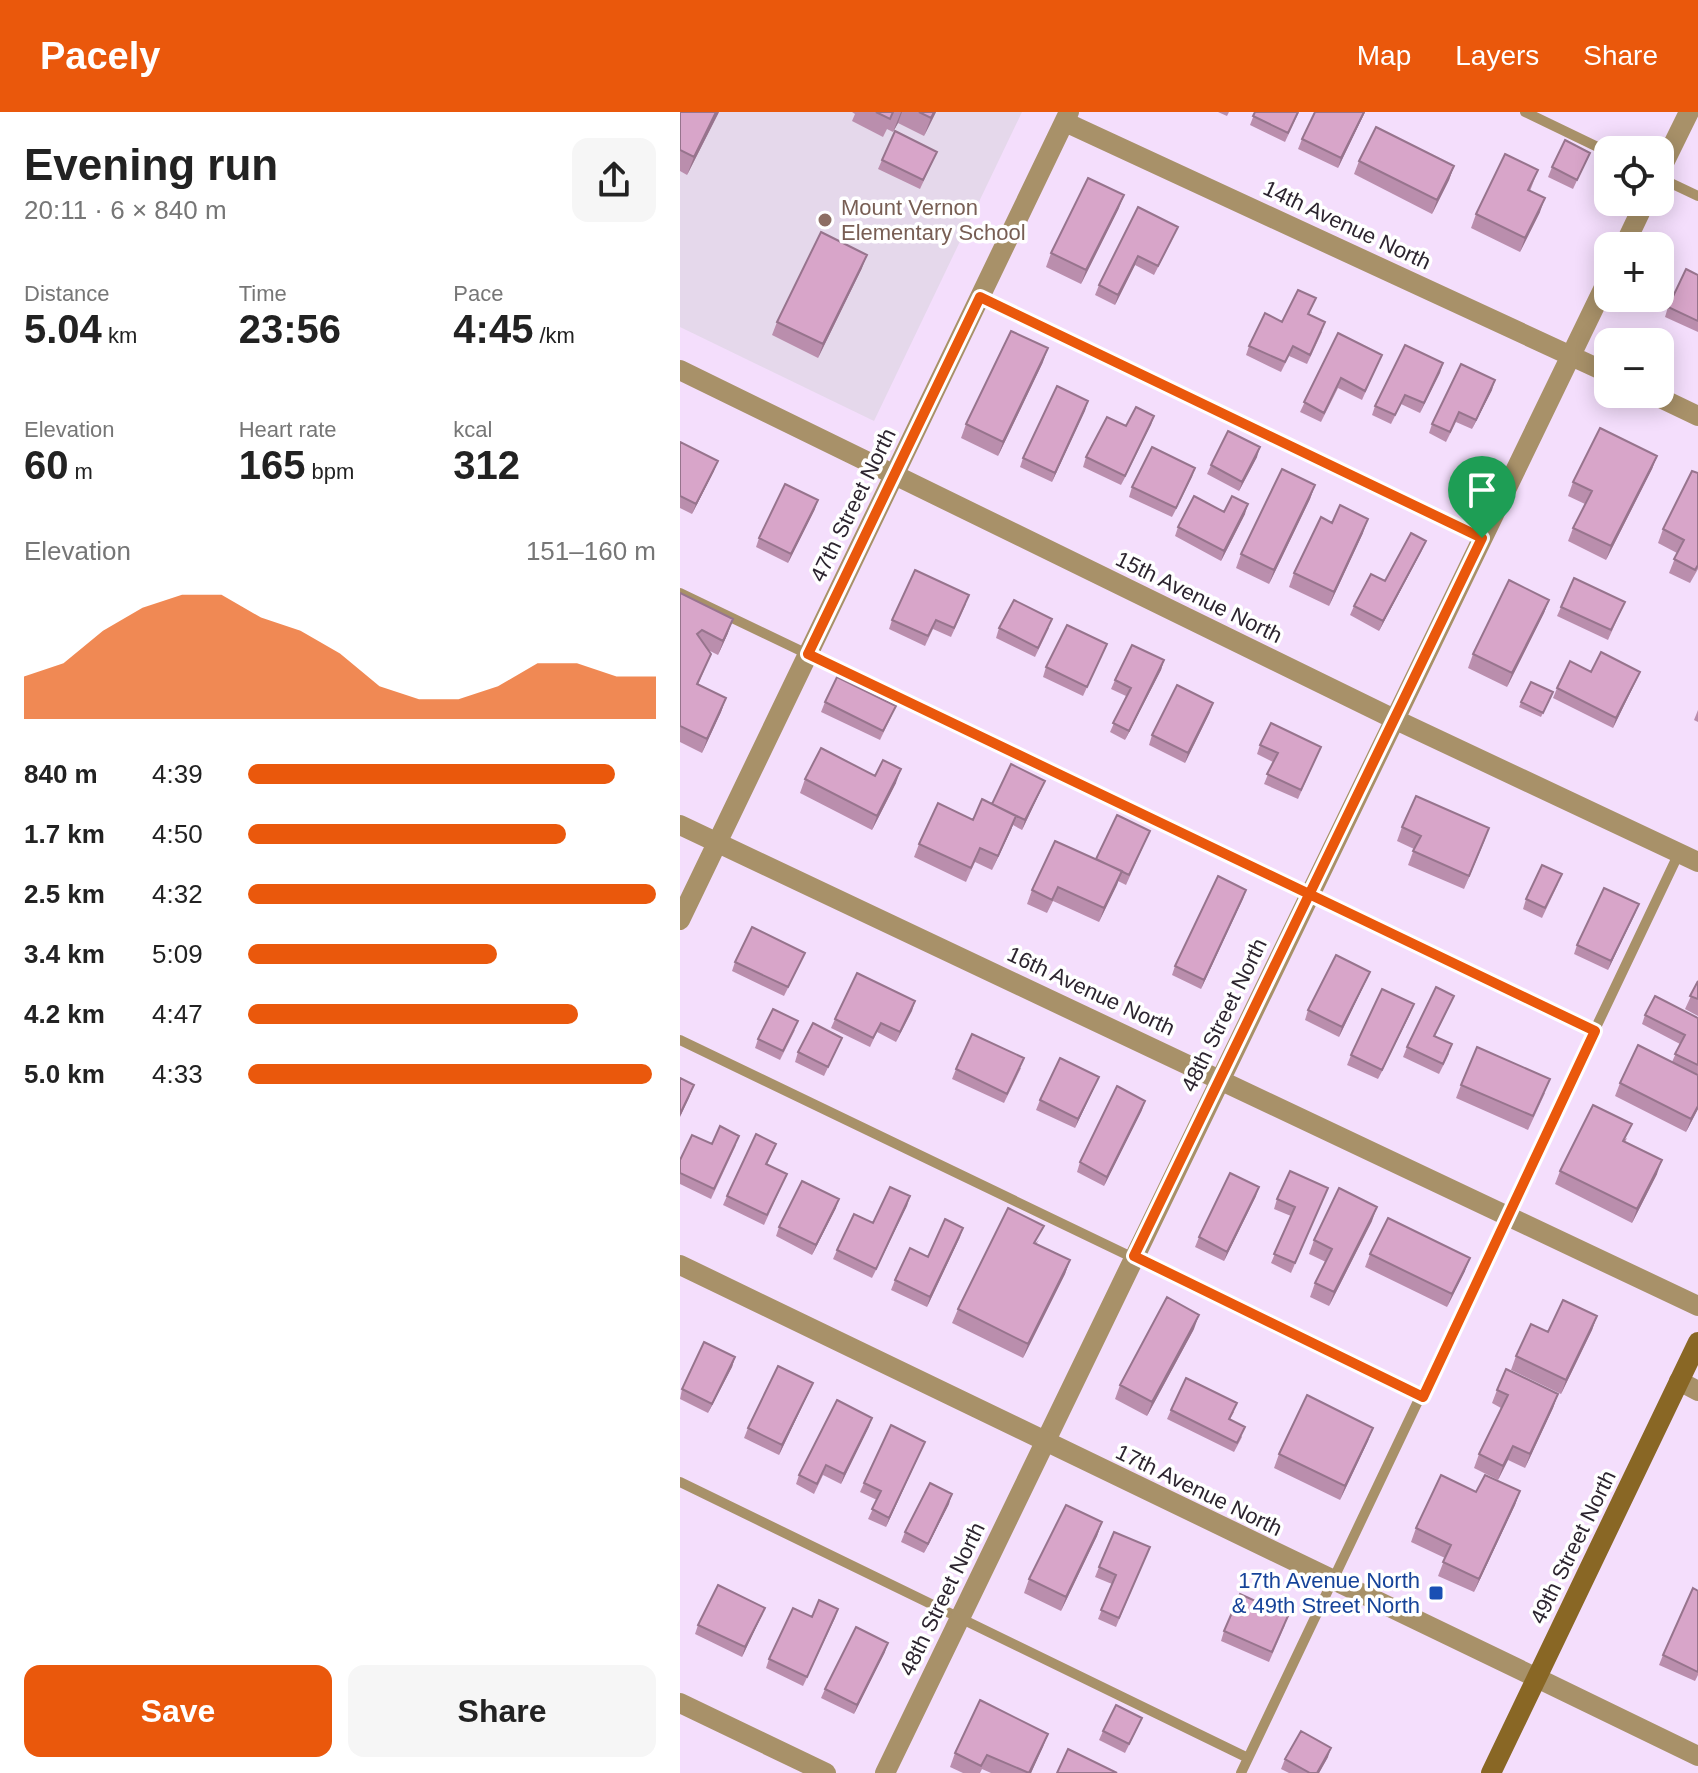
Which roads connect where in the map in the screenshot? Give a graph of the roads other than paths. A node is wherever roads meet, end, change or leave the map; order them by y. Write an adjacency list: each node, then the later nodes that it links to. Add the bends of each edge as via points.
1 (1525, 112): 5 (lane)
2 (1689, 112): 4 (street)
3 (1067, 117): 8 (street, 47th Street North); 10 (street, 14th Avenue North)
4 (1674, 143)
5 (1594, 145)
6 (1674, 185): 7 (lane)
7 (1698, 196)
8 (980, 297): 15 (street, 47th Street North); 16 (lane)
9 (1594, 308): 10 (street, 48th Street North)
10 (1571, 355): 11 (street, 14th Avenue North); 16 (street, 48th Street North)
11 (1594, 366)
12 (680, 370): 15 (street, 15th Avenue North)
13 (1674, 405): 14 (street)
14 (1698, 416)
15 (895, 475): 18 (street, 47th Street North); 19 (street, 15th Avenue North)
16 (1482, 538): 19 (street, 48th Street North)
17 (680, 593): 18 (lane)
18 (808, 654): 21 (street, 47th Street North); 24 (lane)
19 (1394, 719): 22 (street, 15th Avenue North); 24 (street, 48th Street North)
20 (680, 825): 21 (street, 16th Avenue North)
21 (716, 844): 25 (street, 47th Street North); 28 (street, 16th Avenue North)
22 (1679, 853): 23 (street, 15th Avenue North); 26 (lane)
23 (1698, 862)
24 (1310, 893): 26 (lane); 28 (street, 48th Street North)
25 (680, 920)
26 (1595, 1031): 29 (lane)
27 (680, 1040): 30 (lane)
28 (1221, 1078): 29 (street, 16th Avenue North); 30 (street, 48th Street North)
29 (1509, 1216): 32 (street, 16th Avenue North); 35 (lane)
30 (1134, 1256): 35 (lane); 36 (street, 48th Street North)
31 (680, 1265): 36 (street, 17th Avenue North)
32 (1698, 1306)
33 (1698, 1342): 34 (main road, 49th Street North)
34 (1689, 1386): 40 (main road, 49th Street North)
35 (1423, 1397): 38 (lane)
36 (1044, 1443): 38 (street, 17th Avenue North); 39 (street, 48th Street North)
37 (680, 1482): 39 (lane)
38 (1334, 1582): 40 (street, 17th Avenue North); 43 (lane)
39 (960, 1618): 43 (lane); 45 (street, 48th Street North)
40 (1537, 1678): 42 (street, 17th Avenue North); 47 (main road, 49th Street North)
41 (680, 1703): 44 (street)
42 (1698, 1756)
43 (1248, 1758): 46 (lane)
44 (826, 1773)
45 (885, 1773)
46 (1241, 1773)
47 (1491, 1773)

